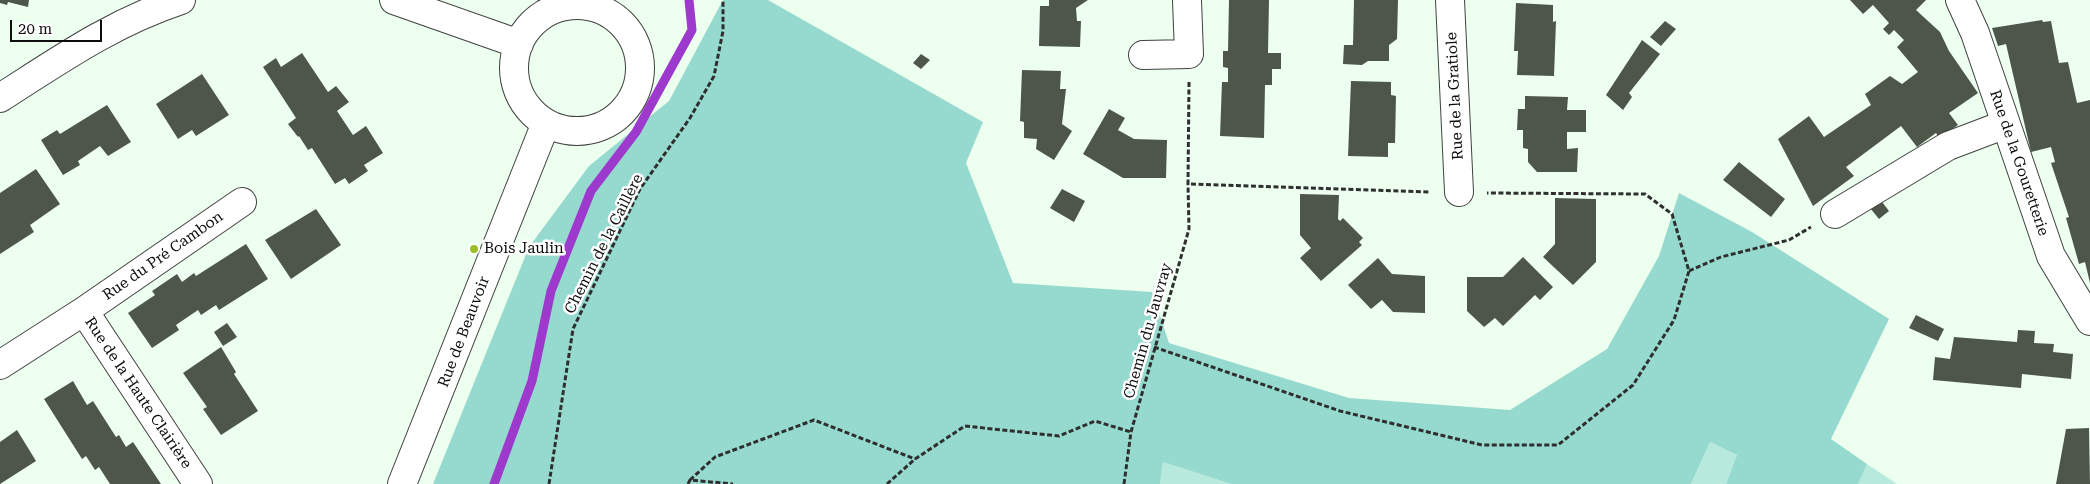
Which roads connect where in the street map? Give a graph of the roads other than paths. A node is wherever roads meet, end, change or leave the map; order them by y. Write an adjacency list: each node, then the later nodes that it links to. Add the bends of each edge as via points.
1 (181, 0): 10 (street, via 104,32)
2 (394, 0): 8 (street)
3 (1187, 0): 9 (street, via 1189,54)
4 (1450, 0): 13 (street, Rue de la Gratiole)
5 (1960, 0): 12 (street, Rue de la Gouretterie, via 1975,33)
6 (542, 7): 7 (street, via 578,4); 8 (street)
7 (618, 7): 11 (street, via 638,48 640,69 636,91 625,109 608,122 588,130 567,130)
8 (519, 44): 11 (street, via 514,61 518,89 532,112)
9 (1143, 55)
10 (0, 98)
11 (546, 123): 20 (street, Rue de Beauvoir)
12 (2006, 124): 15 (street, via 1948,146); 17 (street, Rue de la Gouretterie, via 2051,256)
13 (1459, 192)
14 (242, 202): 16 (street, Rue du Pré Cambon)
15 (1836, 214)
16 (84, 311): 18 (street, Rue de la Haute Clairière); 19 (street, Rue de la Haute Clairière)
17 (2090, 321)
18 (0, 365)
19 (198, 484)
20 (402, 484)

